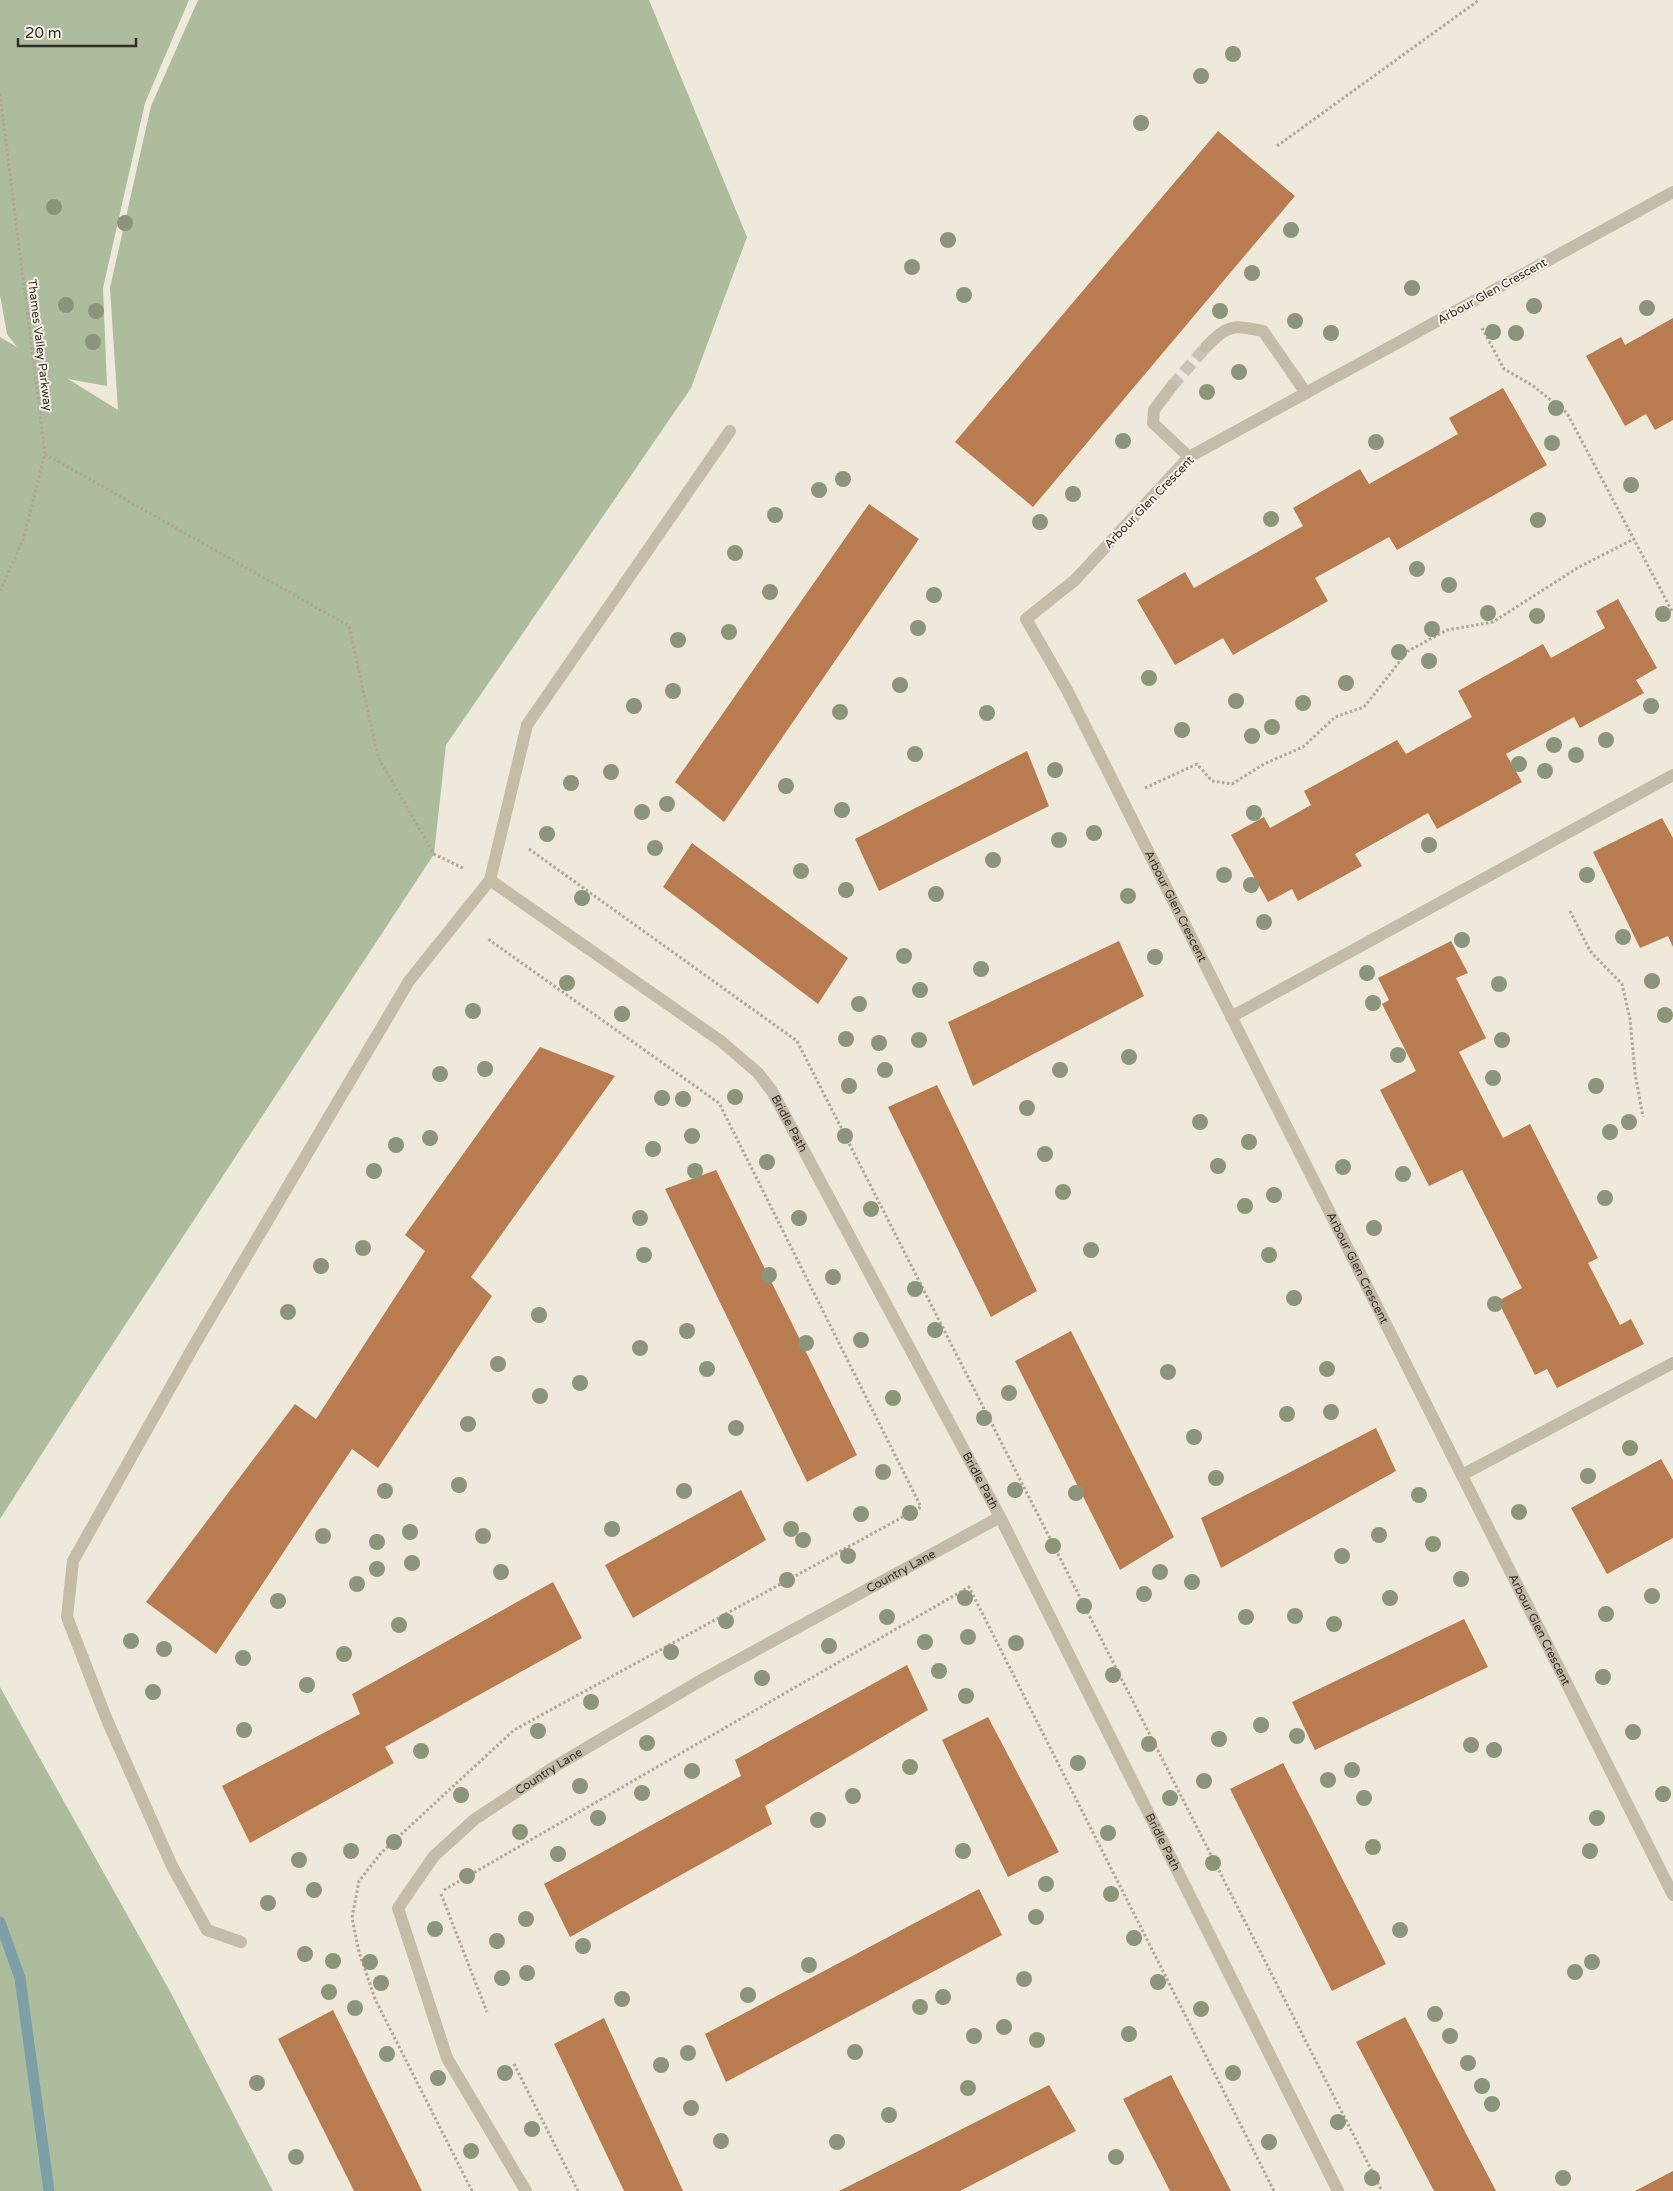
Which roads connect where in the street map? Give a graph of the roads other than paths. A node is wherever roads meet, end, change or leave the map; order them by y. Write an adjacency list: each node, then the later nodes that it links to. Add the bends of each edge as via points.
1 (1673, 192): 4 (street, Arbour Glen Crescent)
2 (1206, 347): 4 (street, via 1219,334 1238,326 1263,330)
3 (1172, 386): 6 (street, via 1154,410 1154,423)
4 (1306, 393): 6 (street, Arbour Glen Crescent)
5 (730, 431): 8 (street, via 528,725)
6 (1190, 457): 9 (street, Arbour Glen Crescent, via 1075,580 1026,620 1067,690)
7 (1673, 775): 9 (street)
8 (490, 880): 12 (street, Bridle Path, via 722,1042 758,1073 772,1091); 14 (street, via 409,981 201,1334 73,1561 66,1617 111,1729 172,1866 207,1930)
9 (1231, 1016): 11 (street, Arbour Glen Crescent)
10 (1673, 1363): 11 (street)
11 (1462, 1475): 13 (street, Arbour Glen Crescent)
12 (1000, 1517): 15 (street, Country Lane, via 705,1678 554,1767 475,1819 434,1856 398,1908 447,2058); 16 (street, Bridle Path)
13 (1673, 1895)
14 (240, 1942)
15 (526, 2191)
16 (1338, 2191)

